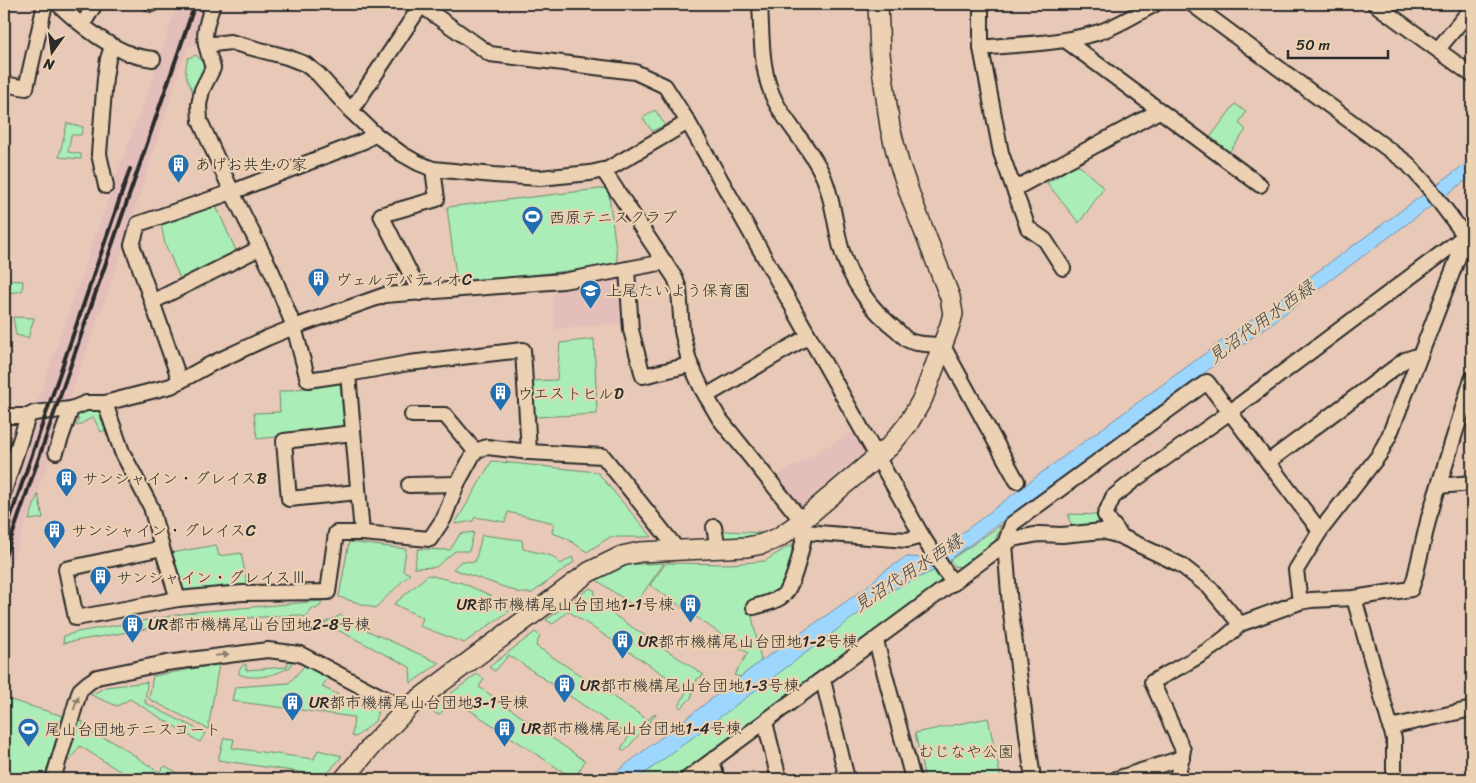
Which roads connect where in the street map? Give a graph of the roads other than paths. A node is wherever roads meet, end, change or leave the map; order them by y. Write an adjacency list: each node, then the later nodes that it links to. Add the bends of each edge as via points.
1 (45, 4): 21 (street, via 26,88)
2 (58, 4): 13 (street)
3 (95, 4): 13 (street)
4 (213, 4): 15 (street, via 204,29)
5 (421, 4): 22 (street); 24 (street, via 490,54 635,72 665,86)
6 (760, 4): 41 (street, via 766,78 775,101 824,178 850,273 866,300 911,342)
7 (878, 4): 41 (street, via 884,90 897,154 952,305)
8 (980, 4): 17 (street)
9 (1155, 4): 14 (street, via 1097,33)
10 (1192, 4): 32 (street, via 1407,163 1444,208)
11 (1375, 4): 18 (street)
12 (1472, 8): 18 (street)
13 (83, 24): 16 (street)
14 (1064, 40): 17 (street); 23 (street)
15 (206, 45): 22 (street, via 230,42 305,64); 31 (street, via 213,68 202,90 200,121)
16 (112, 46): 19 (street, via 134,56); 29 (street, via 105,78 99,154)
17 (981, 48): 30 (street, via 1001,153)
18 (1438, 49): 20 (street)
19 (153, 59)
20 (1472, 75)
21 (4, 84)
22 (351, 111): 25 (street)
23 (1160, 111): 28 (street); 30 (street)
24 (688, 122): 27 (street); 40 (street)
25 (375, 134): 26 (street, via 402,154); 31 (street)
26 (433, 169): 27 (street, via 540,178); 37 (street, via 437,199 381,215)
27 (603, 170): 34 (street)
28 (1260, 185)
29 (106, 186)
30 (1014, 189): 35 (street, via 1028,228 1045,240)
31 (232, 192): 33 (street); 38 (street, via 138,224 132,245)
32 (1469, 232): 42 (street); 50 (street)
33 (260, 248): 38 (street); 39 (street)
34 (665, 262): 36 (street); 43 (street, via 679,289 682,331)
35 (1063, 268)
36 (626, 270): 37 (street, via 563,281); 43 (street, via 630,330 643,376)
37 (420, 292): 39 (street, via 385,295)
38 (152, 302): 46 (street)
39 (294, 327): 44 (street, via 308,380); 46 (street)
40 (810, 336): 47 (street); 58 (street)
41 (943, 346): 58 (street, via 916,413); 60 (street)
42 (1420, 355): 59 (street, via 1405,360); 69 (street, via 1379,455)
43 (690, 365): 47 (street)
44 (348, 374): 54 (street); 57 (street, via 409,363 523,350)
45 (1472, 379): 64 (street)
46 (180, 381): 48 (street)
47 (706, 396): 67 (street, via 719,418)
48 (105, 403): 49 (street, via 86,403); 74 (street, via 122,452 151,507)
49 (72, 409): 53 (street, via 34,412); 56 (street)
50 (1230, 412): 59 (street); 71 (street, via 1113,498 1105,515); 73 (street, via 1207,382 1012,524)
51 (412, 415): 55 (street, via 445,415)
52 (4, 416): 53 (street)
53 (28, 416): 65 (street)
54 (353, 433): 66 (street); 66 (street, via 284,441 289,499)
55 (474, 451): 57 (street, via 486,447); 62 (street)
56 (56, 452)
57 (529, 452): 76 (street, via 603,456)
58 (878, 457): 67 (street); 72 (street)
59 (1268, 462): 69 (street)
60 (1017, 481)
61 (1472, 483): 64 (street)
62 (457, 484): 63 (street); 70 (street, via 444,518 430,539)
63 (409, 485)
64 (1439, 486): 78 (street, via 1411,589)
65 (4, 491)
66 (358, 492): 70 (street)
67 (802, 525): 72 (street); 75 (street, via 762,544); 81 (street, via 798,561 786,592)
68 (714, 527): 75 (street)
69 (1320, 531): 80 (street, via 1296,570)
70 (362, 533): 79 (street, via 336,533 328,592 242,593)
71 (1120, 536): 73 (street, via 1103,531 1039,534 1013,539); 82 (street, via 1181,565 1209,587)
72 (926, 541): 77 (street)
73 (1005, 544): 77 (street); 98 (street)
74 (162, 548): 79 (street); 79 (street, via 66,569 76,618)
75 (718, 548): 76 (street)
76 (678, 550): 86 (street, via 622,556 589,572)
77 (950, 578): 83 (street)
78 (1354, 598): 80 (street); 88 (street)
79 (178, 599)
80 (1300, 602): 82 (street)
81 (754, 607)
82 (1240, 624): 89 (street, via 1204,653 1152,682 1183,750)
83 (876, 640): 84 (street); 97 (street)
84 (823, 680): 87 (street); 96 (street)
85 (1472, 709): 88 (street)
86 (404, 711): 91 (street, one-way to 86, via 80,690 97,676 166,662 268,650 300,654); 92 (street)
87 (765, 722): 90 (street); 95 (street)
88 (1390, 727): 101 (street, via 1394,739)
89 (1182, 758): 99 (street); 100 (street)
90 (712, 761): 93 (street); 94 (street)
91 (53, 779)
92 (344, 779)
93 (687, 779)
94 (717, 779)
95 (779, 779)
96 (847, 779)
97 (913, 779)
98 (1033, 779)
99 (1116, 779)
100 (1177, 779)
101 (1394, 779)

